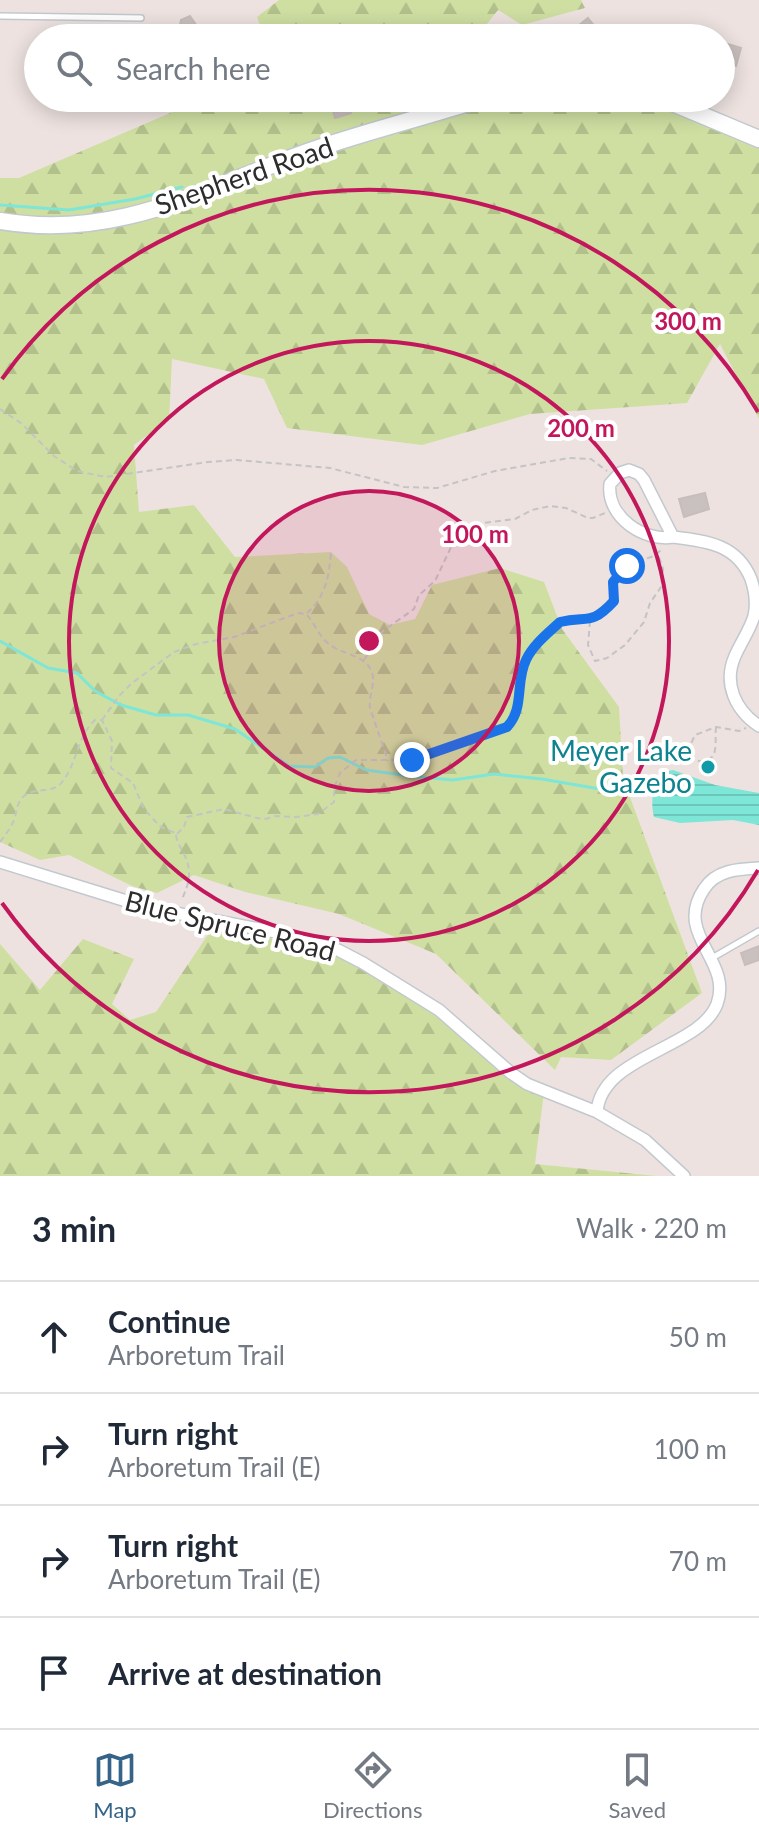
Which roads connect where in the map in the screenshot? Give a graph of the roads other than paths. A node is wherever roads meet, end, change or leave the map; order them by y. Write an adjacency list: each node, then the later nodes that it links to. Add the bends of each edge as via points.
1 (0, 16): 2 (lane)
2 (141, 18)
3 (438, 112): 6 (street, Shepherd Road, via 127,216 64,226)
4 (694, 112): 5 (street)
5 (759, 139)
6 (0, 221)
7 (669, 538): 7 (street, via 639,474 624,471 613,478 609,491 620,515 641,534); 8 (street, via 719,545 749,574 754,617 733,661 730,681 738,706)
8 (755, 723)
9 (0, 862): 13 (street, Blue Spruce Road, via 149,908 281,933 338,950 439,1010 527,1084)
10 (759, 868): 12 (street, via 722,874 700,894 695,927)
11 (759, 931): 12 (lane)
12 (711, 959): 13 (street, via 719,994 710,1016 610,1083)
13 (597, 1112): 14 (street, Blue Spruce Road, via 645,1140)
14 (684, 1176)

